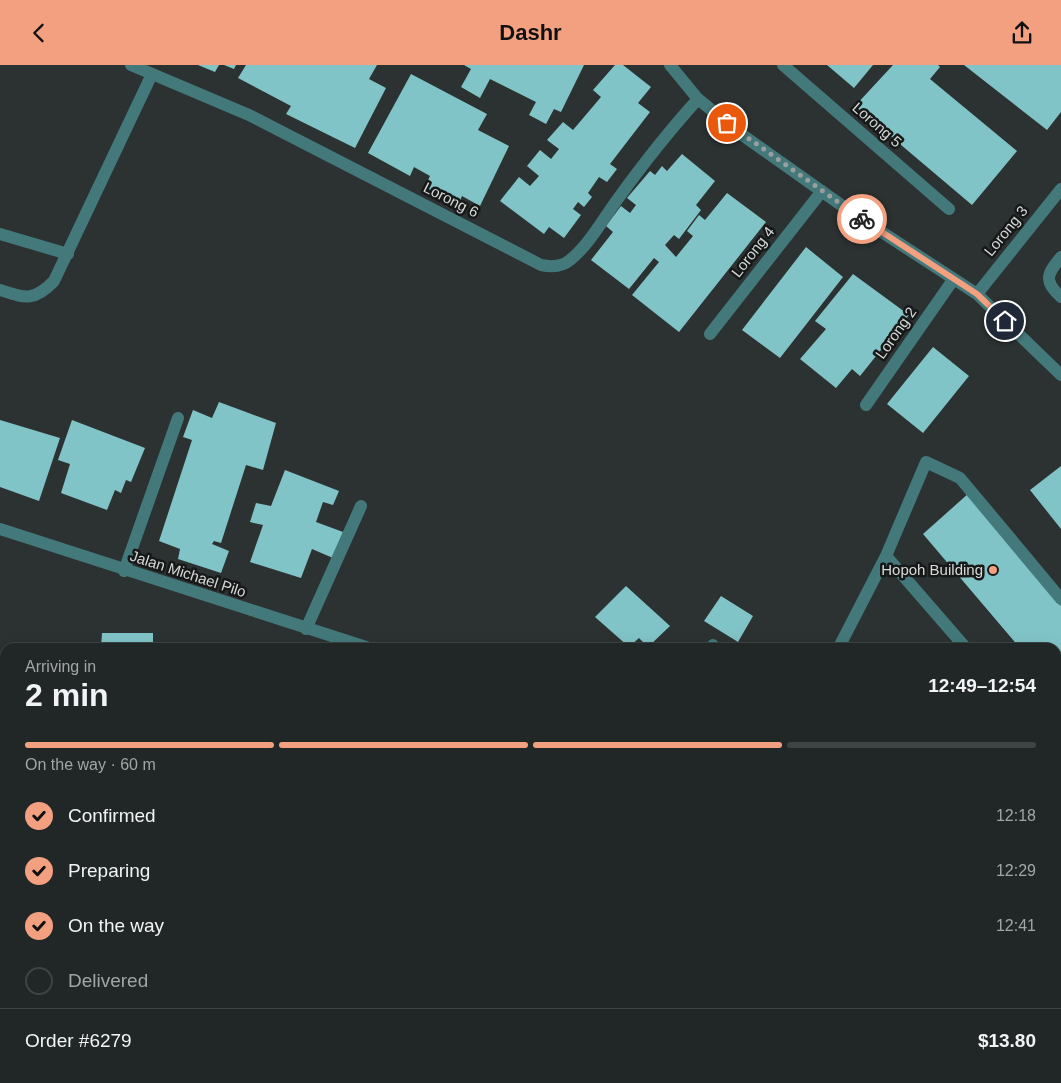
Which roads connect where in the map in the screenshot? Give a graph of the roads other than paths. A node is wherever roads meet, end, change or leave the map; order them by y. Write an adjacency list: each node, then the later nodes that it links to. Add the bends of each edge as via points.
1 (131, 65): 4 (street, Lorong 6)
2 (670, 65): 5 (street)
3 (783, 65): 8 (street, Lorong 5)
4 (152, 74): 5 (street, Lorong 6, via 249,115 550,267 560,265 574,255 660,140); 10 (street)
5 (698, 99): 7 (street, via 741,135)
6 (1061, 189): 14 (street, Lorong 3)
7 (822, 191): 12 (street); 16 (street, Lorong 4)
8 (949, 209)
9 (0, 234): 10 (street)
10 (68, 254): 13 (street, via 54,281 42,294 22,297)
11 (1061, 257): 15 (street, via 1051,269 1049,281)
12 (953, 281): 14 (street); 18 (street, Lorong 2)
13 (0, 290)
14 (977, 294): 17 (street)
15 (1061, 297)
16 (710, 333)
17 (1061, 375)
18 (866, 405)
19 (178, 418): 23 (street)
20 (361, 506): 25 (street)
21 (0, 529): 23 (street, Jalan Michael Pilo)
22 (886, 555): 24 (street, via 926,462 960,478); 27 (street); 28 (street)
23 (124, 571): 25 (street, Jalan Michael Pilo)
24 (1061, 599)
25 (306, 629): 26 (street, Jalan Michael Pilo)
26 (353, 643)
27 (842, 643)
28 (962, 643)

